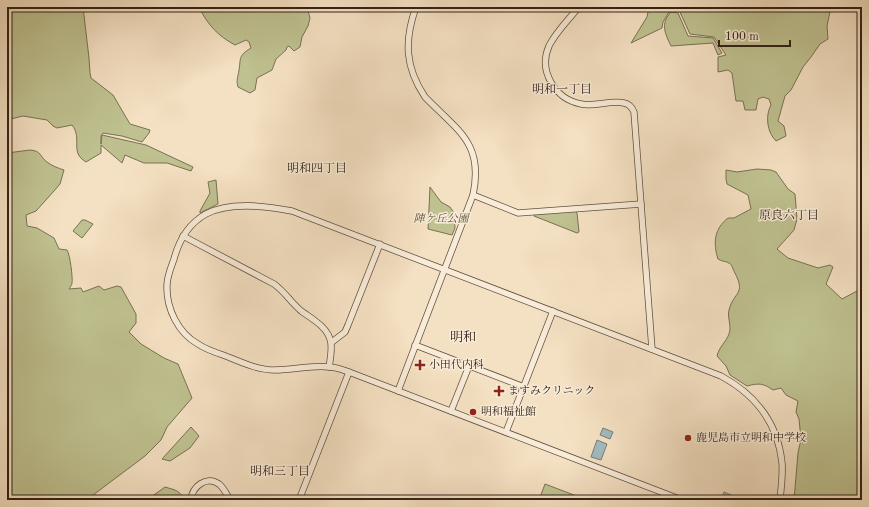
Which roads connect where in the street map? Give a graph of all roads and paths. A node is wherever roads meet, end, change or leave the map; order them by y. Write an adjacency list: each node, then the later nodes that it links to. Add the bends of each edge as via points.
1 (416, 7): 3 (street, via 408,36 410,65 425,97 468,141 476,167)
2 (579, 7): 4 (street, via 552,40 546,63 548,75 557,92 570,101 584,105 626,103 633,108)
3 (473, 195): 4 (street, via 518,212); 7 (street)
4 (641, 204): 11 (street)
5 (183, 236): 6 (street, via 188,228 206,214 234,206 292,211); 9 (street, via 281,289 300,310 325,328); 13 (street, via 168,278 167,296 173,316 190,339 205,348 263,369)
6 (380, 244): 7 (street); 9 (street, via 345,332)
7 (445, 269): 8 (street); 10 (street)
8 (553, 311): 11 (street); 15 (street)
9 (332, 342): 13 (street)
10 (415, 345): 12 (street); 16 (street)
11 (652, 349): 23 (street, via 721,376 744,390 758,404 772,426 780,450)
12 (469, 366): 15 (street); 17 (street)
13 (329, 367): 14 (street)
14 (349, 372): 16 (street); 21 (street)
15 (524, 387): 18 (street)
16 (398, 391): 17 (street)
17 (451, 411): 18 (street)
18 (506, 432): 22 (street)
19 (191, 500): 20 (street, via 195,487 210,481 219,484)
20 (230, 500)
21 (299, 500)
22 (682, 500)
23 (780, 500)

